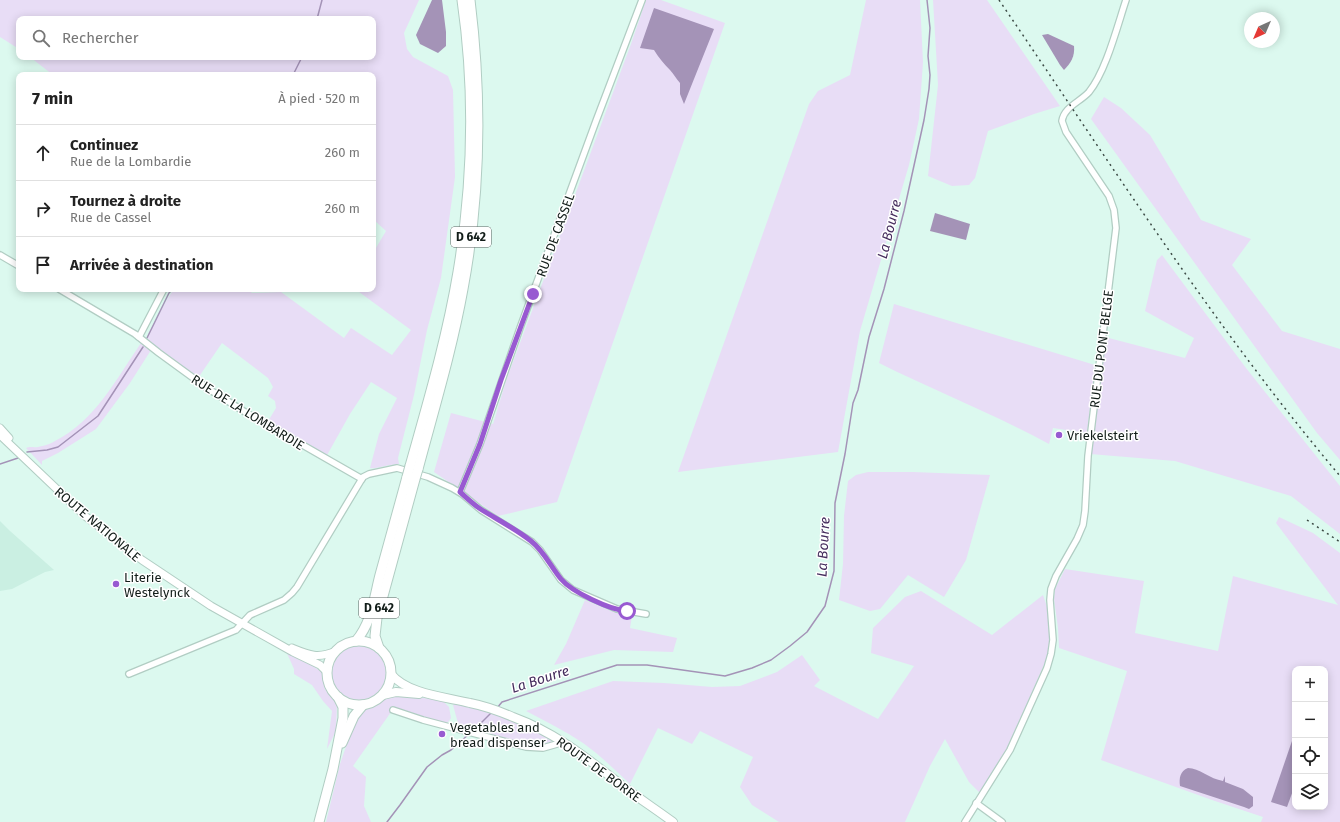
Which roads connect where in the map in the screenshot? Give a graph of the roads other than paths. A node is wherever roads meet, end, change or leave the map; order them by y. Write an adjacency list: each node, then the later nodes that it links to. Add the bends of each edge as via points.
1 (462, 0): 13 (highway, D 642, via 470,104 466,208 450,313)
2 (470, 0): 13 (highway, D 642, via 476,58 478,117 477,175 472,228 445,368)
3 (642, 0): 16 (street, RUE DE CASSEL, via 518,334 480,444)
4 (1126, 0): 33 (street, RUE DU PONT BELGE, via 1094,84 1083,98 1065,112 1062,121 1066,132 1109,196 1116,219 1088,456 1084,520 1051,590 1053,640 1047,668 1013,745)
5 (0, 255): 6 (street)
6 (16, 264)
7 (64, 292): 9 (street, RUE DE LA LOMBARDIE)
8 (162, 292): 9 (street)
9 (139, 337): 15 (street, RUE DE LA LOMBARDIE, via 212,391)
10 (0, 428): 12 (street, ROUTE NATIONALE)
11 (0, 435): 12 (street, ROUTE NATIONALE)
12 (31, 464): 18 (street, ROUTE NATIONALE, via 85,516 123,547 185,590)
13 (414, 468): 14 (highway, D 642, bridge)
14 (411, 478): 20 (highway, D 642, via 373,606); 21 (highway, D 642, via 377,618 375,636)
15 (362, 479): 16 (street, via 369,474 400,468); 18 (street, via 292,593 278,604 250,615)
16 (460, 492): 17 (street, via 481,510 532,542 573,590 617,609)
17 (646, 614)
18 (243, 624): 19 (street, ROUTE NATIONALE); 24 (street, via 236,630)
19 (272, 640): 22 (street, ROUTE NATIONALE, via 315,656 324,656); 23 (street, ROUTE NATIONALE, via 320,665)
20 (356, 641): 21 (highway, via 368,642); 22 (highway, via 343,645)
21 (379, 648): 25 (highway, via 389,661)
22 (336, 651): 23 (highway, via 330,660)
23 (328, 672): 28 (highway, via 331,687)
24 (129, 674)
25 (391, 674): 26 (highway); 27 (main road, via 406,686)
26 (383, 695): 27 (main road, via 396,692); 29 (highway)
27 (440, 696): 31 (main road, ROUTE DE BORRE, via 496,710 537,727)
28 (338, 697): 29 (highway, via 348,703); 32 (highway, via 344,716)
29 (362, 705): 32 (highway, via 354,716)
30 (393, 710): 31 (street, via 463,732 531,748)
31 (564, 742): 35 (main road, ROUTE DE BORRE)
32 (333, 769): 34 (highway)
33 (976, 803): 36 (street, RUE DU PONT BELGE); 37 (street)
34 (319, 822)
35 (672, 822)
36 (965, 822)
37 (1002, 822)

